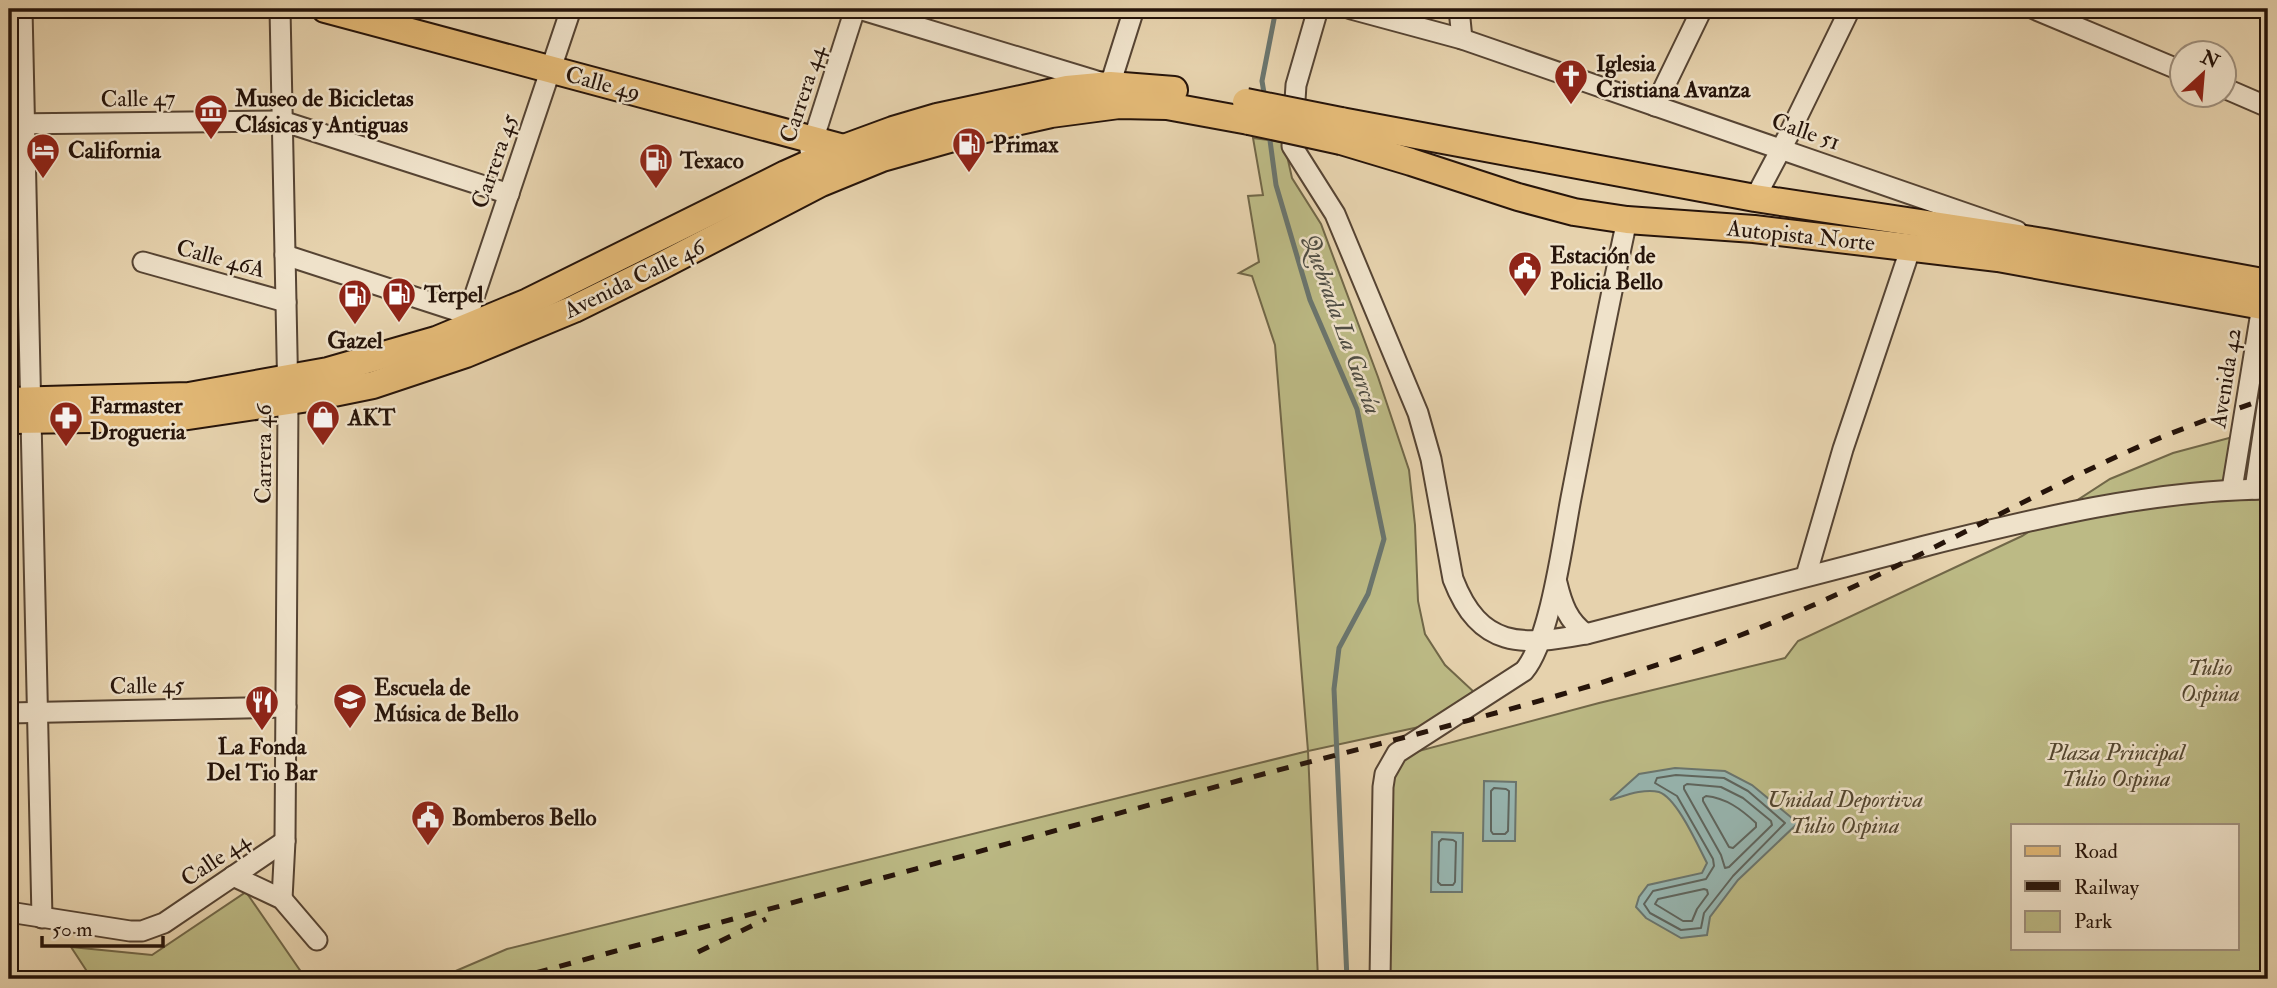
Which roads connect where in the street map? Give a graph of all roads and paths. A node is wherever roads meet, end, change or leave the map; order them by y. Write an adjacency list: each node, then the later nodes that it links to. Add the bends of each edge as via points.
1 (22, 9): 22 (street)
2 (280, 9): 21 (street, Carrera 46)
3 (325, 9): 15 (main road, Calle 49)
4 (571, 9): 15 (street, Carrera 45)
5 (857, 9): 16 (street); 26 (street, Carrera 44)
6 (1134, 9): 16 (street)
7 (1318, 9): 47 (street, via 1296,85 1292,146 1335,214 1418,413 1453,579 1463,601 1473,617 1494,632 1513,641)
8 (1351, 9): 13 (street, Calle 51)
9 (1459, 9): 13 (street)
10 (1702, 9): 18 (street)
11 (1850, 9): 25 (street)
12 (2035, 9): 14 (street)
13 (1462, 39): 18 (street, Calle 51)
14 (2168, 65)
15 (551, 69): 26 (main road, Calle 49); 28 (street, Carrera 45)
16 (1110, 85): 20 (main road, via 1178,90); 24 (main road, via 1067,89 937,117)
17 (2238, 94): 19 (street)
18 (1655, 106): 25 (street, Calle 51)
19 (2268, 107)
20 (1248, 111): 23 (main road, bridge); 27 (main road, Avenida Calle 46, via 1102,106 998,126)
21 (282, 121): 22 (street, Calle 47); 28 (street, Calle 47); 34 (street, Carrera 46)
22 (17, 124): 41 (street)
23 (1341, 131): 30 (main road, Autopista Norte); 31 (main road, Autopista Norte, via 1410,162 1518,197)
24 (844, 148): 26 (main road, Calle 49); 27 (main road, Calle 49)
25 (1782, 148): 30 (street); 32 (street, Calle 51)
26 (809, 152): 29 (street, Carrera 44); 38 (main road, Avenida Calle 46, via 601,268)
27 (882, 158): 29 (main road, Avenida Calle 46)
28 (509, 194): 38 (street, Carrera 45)
29 (796, 195): 39 (main road, Avenida Calle 46, via 646,273 466,354 384,381)
30 (1755, 198): 32 (main road, Autopista Norte)
31 (1627, 220): 33 (main road, Autopista Norte); 45 (street)
32 (2044, 242): 36 (main road, Autopista Norte)
33 (1911, 247): 36 (main road, Autopista Norte); 44 (street)
34 (285, 255): 37 (street, Carrera 46); 38 (street)
35 (143, 262): 37 (street, Calle 46A)
36 (2267, 291): 42 (street, Avenida 42)
37 (286, 302): 39 (street, Carrera 46)
38 (472, 321): 39 (main road, Avenida Calle 46, via 416,346 328,371)
39 (288, 390): 41 (main road, Avenida Calle 46); 48 (street, Carrera 46)
40 (2268, 401): 43 (street, Avenida 42)
41 (20, 410): 49 (street)
42 (2232, 489): 43 (street); 44 (street, via 2048,515)
43 (2262, 489)
44 (1805, 576): 46 (street)
45 (1555, 578): 46 (street, via 1562,606); 47 (street)
46 (1586, 634): 47 (street)
47 (1540, 640): 57 (street, via 1524,671 1398,753 1385,774)
48 (286, 707): 49 (street, Calle 45); 51 (street, Carrera 46)
49 (37, 712): 50 (street, Calle 45); 55 (street)
50 (9, 713)
51 (285, 841): 52 (street, Calle 44); 53 (street, Carrera 46)
52 (233, 876): 53 (street); 55 (street, Calle 44, via 164,923 142,931)
53 (282, 899): 56 (street)
54 (9, 912): 55 (street, Calle 44)
55 (42, 918)
56 (317, 940)
57 (1380, 979)

